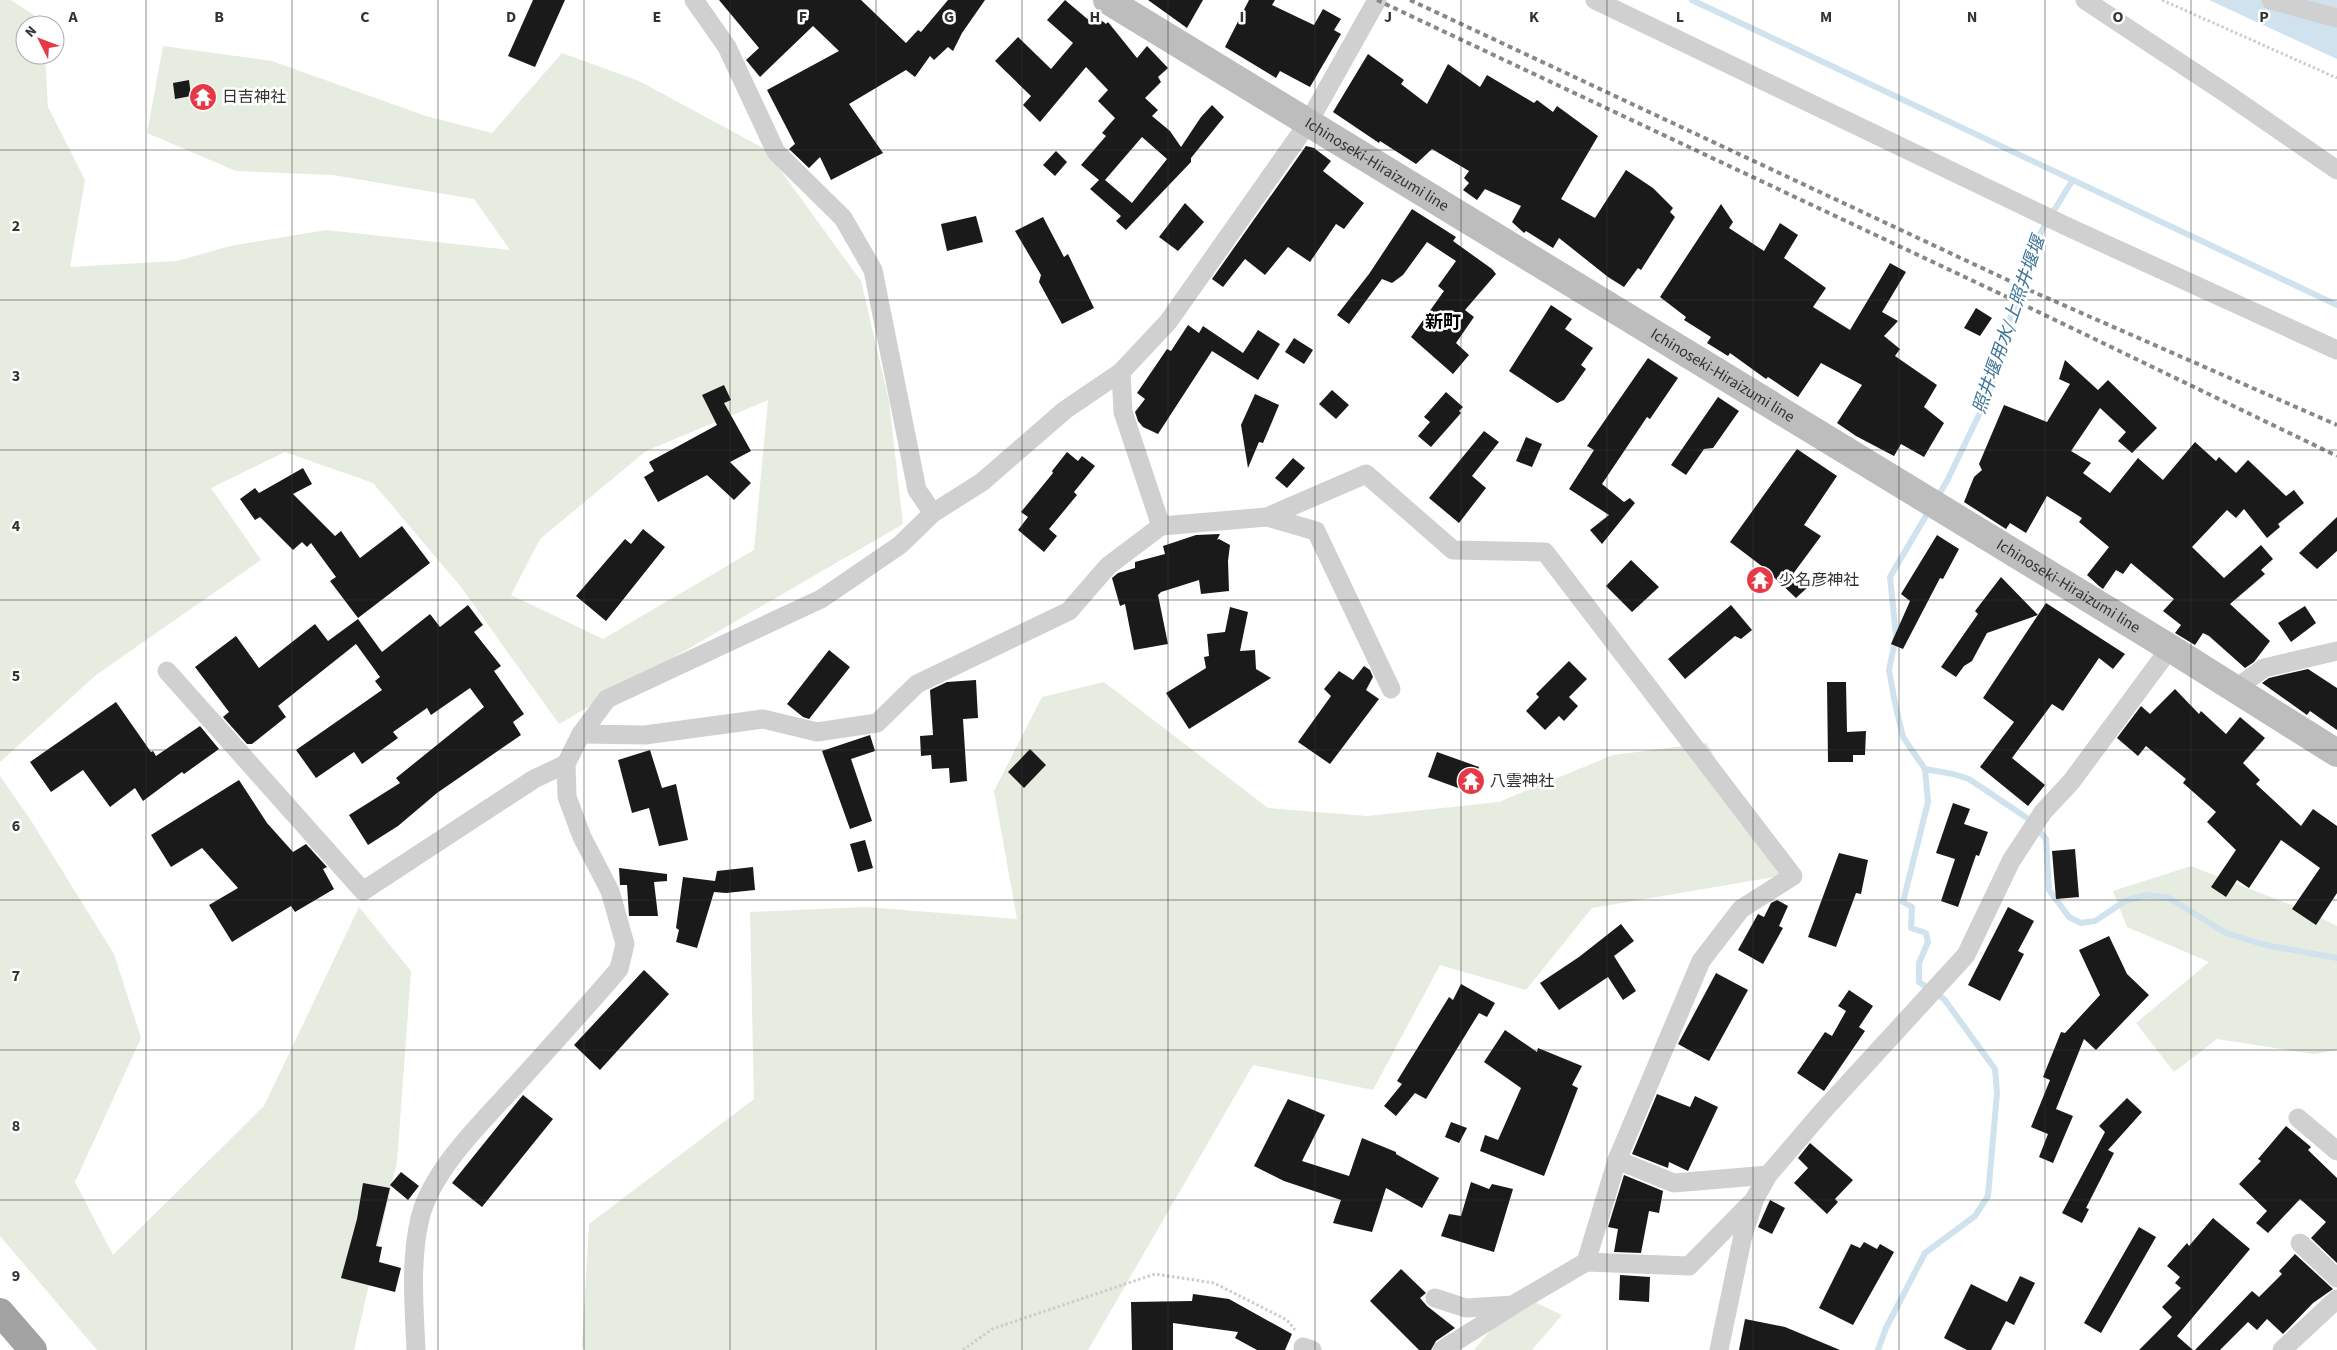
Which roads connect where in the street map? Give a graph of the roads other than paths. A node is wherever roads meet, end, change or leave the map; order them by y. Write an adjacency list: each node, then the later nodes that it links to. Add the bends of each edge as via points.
1 (694, 0): 12 (street, via 727,47 776,152 843,218 873,270 917,490)
2 (1107, 0): 8 (main road, Ichinoseki-Hiraizumi line)
3 (1377, 0): 8 (street)
4 (1595, 0): 10 (street, via 2036,211)
5 (2085, 0): 9 (street)
6 (2271, 0): 7 (street)
7 (2337, 18)
8 (1308, 123): 11 (street, via 1168,322); 15 (main road, Ichinoseki-Hiraizumi line)
9 (2337, 170)
10 (2337, 350)
11 (1121, 372): 12 (street, via 1065,410 982,482); 14 (street, via 1123,412)
12 (933, 513): 20 (street, via 900,545 821,599 607,699)
13 (1267, 516): 14 (street); 18 (street, via 1316,531); 25 (street, via 1366,474 1453,550 1545,552 1793,876 1741,909 1701,961)
14 (1160, 526): 20 (street, via 1108,566 1069,611 917,684 877,723 817,732 763,719 645,735)
15 (2170, 648): 19 (main road, Ichinoseki-Hiraizumi line); 26 (street, via 2071,782 2043,812 2011,861 1966,955)
16 (2337, 651): 19 (street, via 2264,668)
17 (167, 671): 22 (street, via 363,891 534,779)
18 (1391, 689)
19 (2235, 689): 21 (main road, Ichinoseki-Hiraizumi line)
20 (581, 734): 22 (street)
21 (2337, 753)
22 (566, 764): 36 (street, via 567,797 582,837 610,891 625,944 619,969 441,1172 420,1217 414,1254)
23 (2298, 1118): 24 (street)
24 (2337, 1151)
25 (1617, 1160): 26 (street, via 1674,1183); 29 (street)
26 (1768, 1175): 27 (street)
27 (1756, 1198): 29 (street, via 1689,1266); 38 (street, via 1743,1235)
28 (2300, 1243): 30 (street)
29 (1586, 1262): 33 (street)
30 (2337, 1278)
31 (1435, 1298): 33 (street, via 1466,1308)
32 (2337, 1300): 39 (street)
33 (1513, 1305): 37 (street)
34 (0, 1312): 35 (highway)
35 (32, 1350)
36 (416, 1350)
37 (1442, 1350)
38 (1719, 1350)
39 (2282, 1350)

